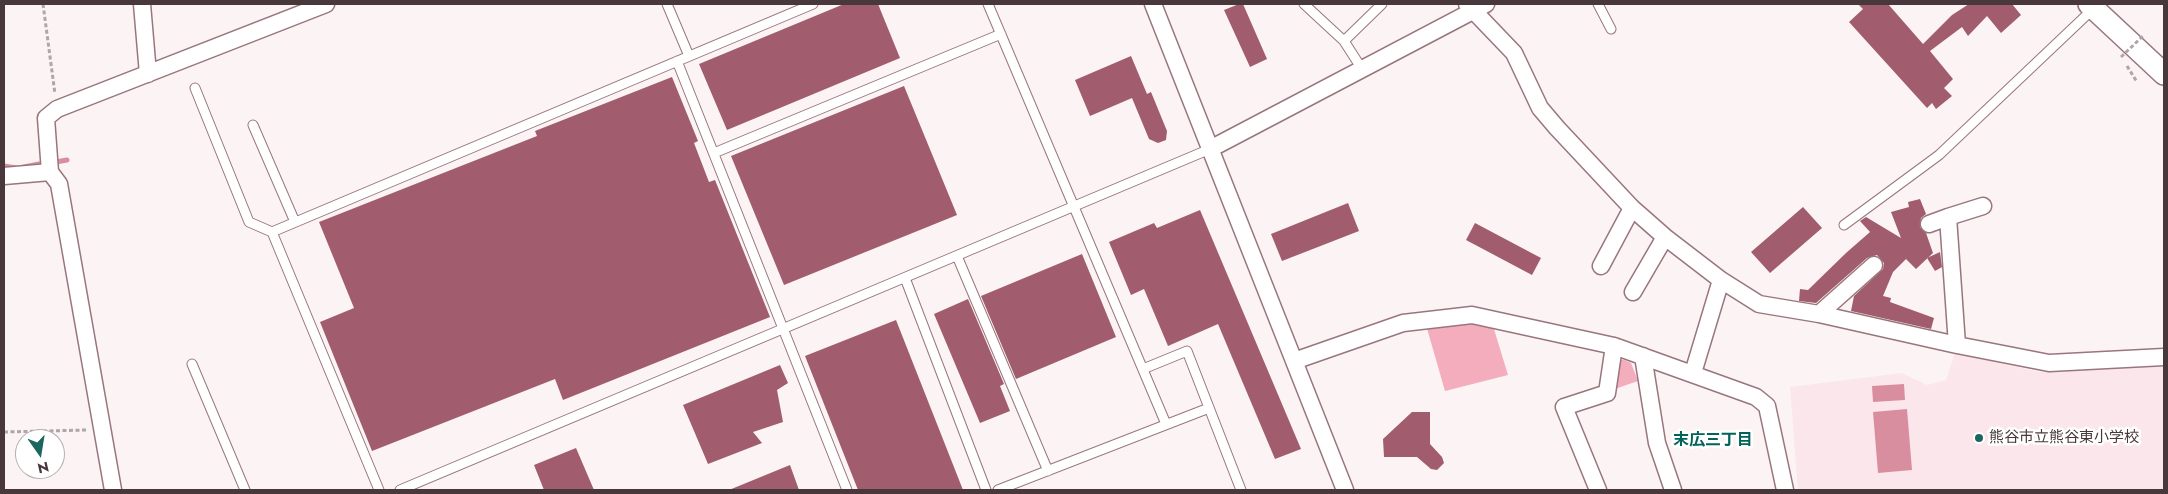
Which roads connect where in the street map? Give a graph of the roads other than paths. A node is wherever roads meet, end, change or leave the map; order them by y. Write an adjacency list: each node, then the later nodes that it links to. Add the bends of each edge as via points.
1 (142, 4): 19 (street)
2 (326, 4): 12 (street)
3 (667, 4): 16 (lane)
4 (813, 4): 16 (lane)
5 (988, 4): 14 (lane)
6 (1153, 4): 23 (street)
7 (1304, 4): 15 (lane)
8 (1382, 4): 15 (lane)
9 (1598, 4): 13 (lane)
10 (1476, 6): 18 (street); 29 (street, via 1514,53 1540,108)
11 (2091, 6): 20 (street); 33 (lane, via 1939,155)
12 (289, 11): 19 (street)
13 (1611, 29)
14 (1001, 34): 24 (lane); 27 (lane)
15 (1344, 41): 18 (lane)
16 (689, 56): 17 (lane)
17 (677, 61): 24 (lane); 31 (lane)
18 (1362, 69): 23 (street)
19 (148, 74): 25 (street, via 57,109 46,118)
20 (2164, 74)
21 (195, 88): 34 (lane, via 249,222)
22 (253, 125): 31 (lane)
23 (1210, 149): 27 (lane); 48 (street)
24 (714, 153): 43 (lane)
25 (50, 172): 26 (street); 55 (street, via 59,184)
26 (4, 176)
27 (1074, 206): 36 (lane); 50 (lane)
28 (1983, 206): 30 (street)
29 (1632, 208): 35 (street); 38 (street)
30 (1948, 217): 32 (street); 44 (street)
31 (295, 222): 34 (lane)
32 (1929, 224)
33 (1844, 225)
34 (272, 232): 57 (lane)
35 (1665, 237): 40 (street); 41 (street)
36 (957, 256): 39 (lane); 54 (lane)
37 (1874, 265): 42 (street)
38 (1601, 266)
39 (905, 278): 43 (lane); 60 (lane)
40 (1721, 280): 42 (street, via 1760,304); 51 (street)
41 (1633, 292)
42 (1819, 314): 44 (street)
43 (783, 329): 58 (lane); 59 (lane)
44 (1957, 345): 47 (street, via 2049,363)
45 (1614, 346): 46 (street); 48 (street, via 1472,315 1403,323); 64 (street, via 1607,393 1564,407)
46 (1643, 356): 51 (street); 65 (street, via 1657,443)
47 (2164, 357)
48 (1294, 361): 63 (street)
49 (192, 364): 56 (lane)
50 (1143, 368): 52 (lane, via 1186,351); 53 (lane)
51 (1693, 373): 66 (street, via 1756,397 1767,406)
52 (1209, 408): 53 (lane); 62 (lane)
53 (1166, 424): 54 (lane)
54 (1048, 471): 61 (lane)
55 (113, 490)
56 (245, 490)
57 (379, 490)
58 (400, 490)
59 (847, 490)
60 (986, 490)
61 (998, 490)
62 (1241, 490)
63 (1344, 490)
64 (1598, 490)
65 (1673, 490)
66 (1785, 490)

